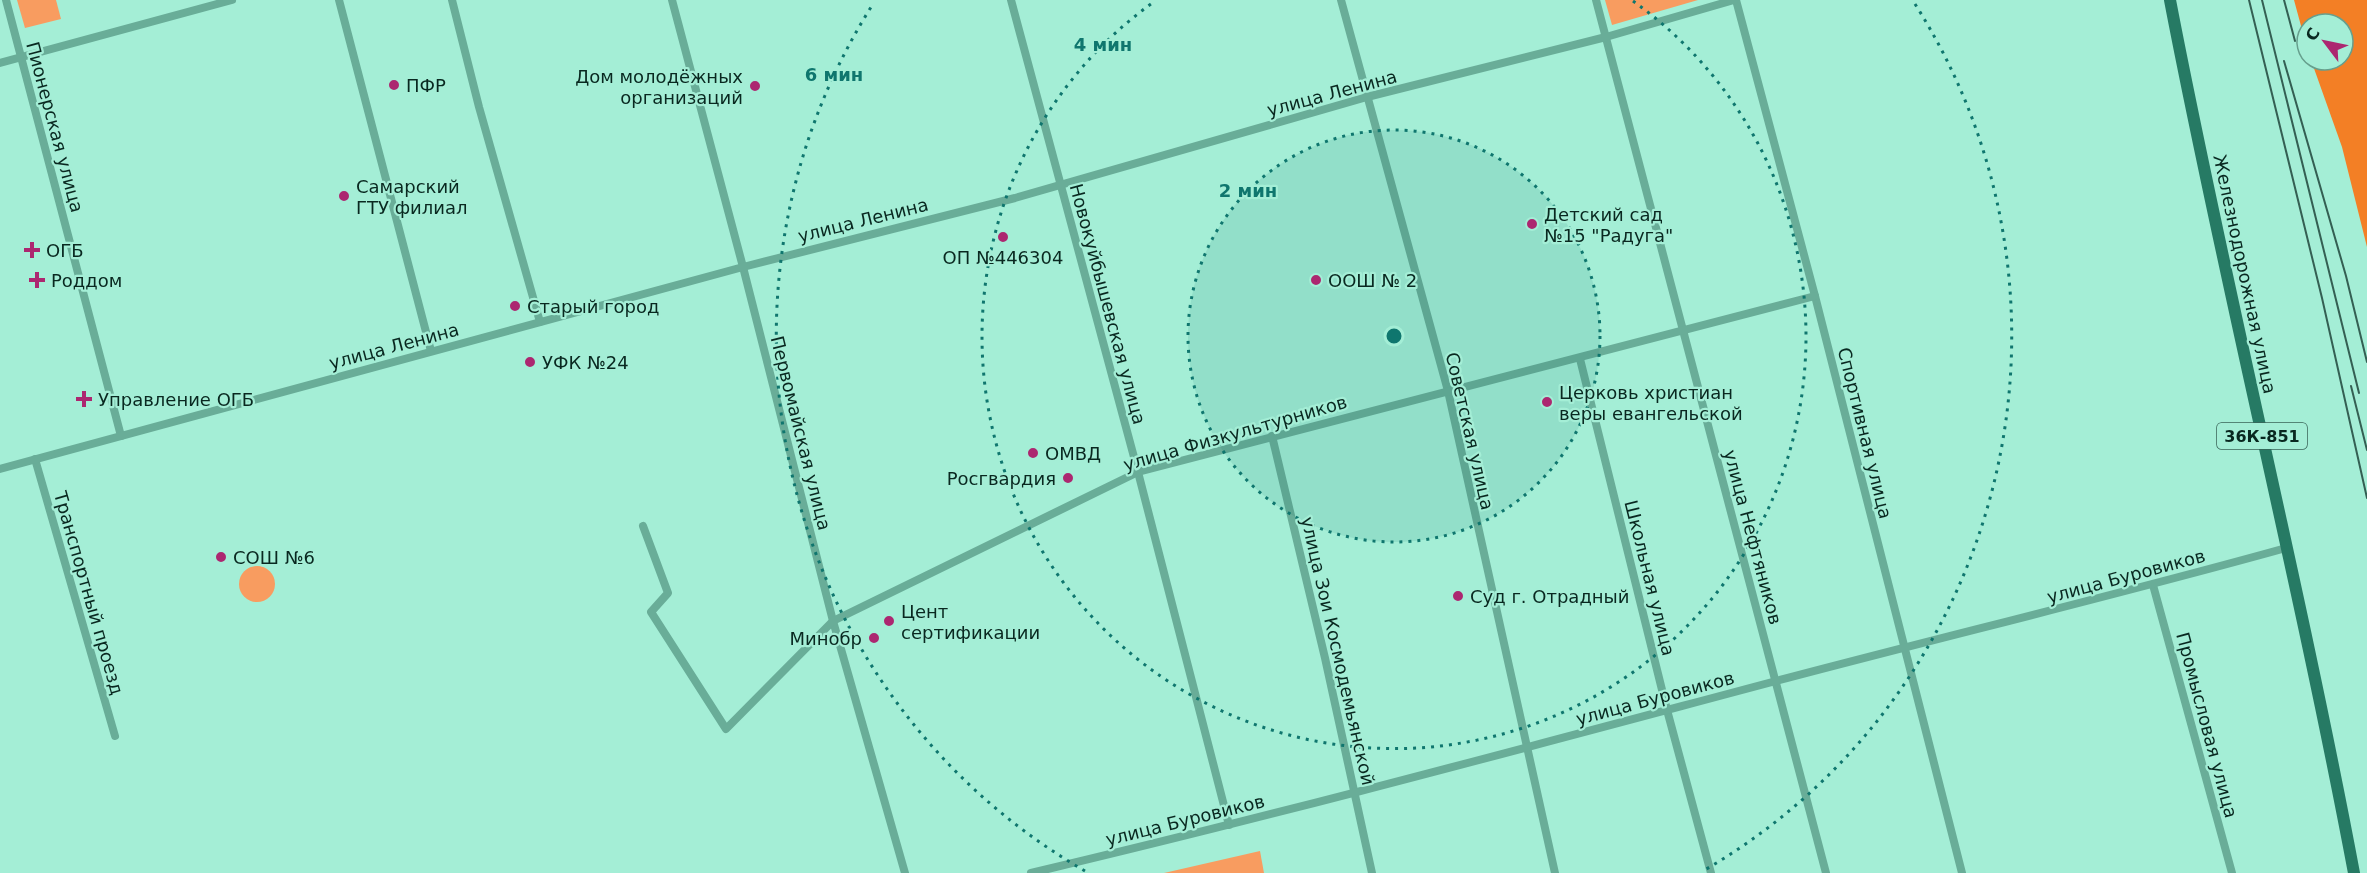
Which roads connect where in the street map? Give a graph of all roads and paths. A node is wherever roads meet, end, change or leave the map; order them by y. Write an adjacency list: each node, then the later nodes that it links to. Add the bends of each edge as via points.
1 (6, 0): 12 (street, Пионерская улица)
2 (232, 0): 12 (street)
3 (339, 0): 20 (street)
4 (452, 0): 18 (street)
5 (672, 0): 16 (street, Первомайская улица)
6 (1011, 0): 15 (street, Новокуйбышевская улица)
7 (1341, 0): 14 (street, Советская улица)
8 (1596, 0): 11 (street, улица Нефтяников)
9 (1735, 0): 11 (street, улица Ленина); 17 (street, Спортивная улица)
10 (2170, 0): 29 (main road, Железнодорожная улица / 36К-851)
11 (1606, 37): 14 (street, улица Ленина); 19 (street, улица Нефтяников)
12 (22, 57): 13 (street); 23 (street, Пионерская улица)
13 (0, 63)
14 (1367, 97): 15 (street, улица Ленина); 22 (street, Советская улица)
15 (1059, 184): 16 (street, улица Ленина); 27 (street, Новокуйбышевская улица)
16 (743, 267): 18 (street, улица Ленина); 31 (street, Первомайская улица)
17 (1815, 296): 19 (street, улица Физкультурников); 32 (street, Спортивная улица)
18 (540, 322): 20 (street, улица Ленина)
19 (1682, 331): 21 (street, улица Физкультурников); 33 (street, улица Нефтяников)
20 (431, 351): 23 (street, улица Ленина)
21 (1580, 359): 22 (street, улица Физкультурников); 34 (street, Школьная улица)
22 (1448, 392): 24 (street, улица Физкультурников); 36 (street, Советская улица)
23 (121, 436): 25 (street, улица Ленина)
24 (1272, 436): 27 (street, улица Физкультурников); 37 (street, улица Зои Космодемьянской)
25 (35, 459): 26 (street, улица Ленина); 35 (street, Транспортный проезд)
26 (0, 469)
27 (1138, 472): 31 (street, улица Физкультурников); 38 (street, Новокуйбышевская улица)
28 (643, 526): 31 (street, улица Физкультурников, via 668,593 651,612 726,729)
29 (2286, 548): 30 (street, улица Буровиков); 47 (main road, Железнодорожная улица / 36К-851)
30 (2153, 585): 32 (street, улица Буровиков); 46 (street, Промысловая улица)
31 (833, 621): 39 (street, Первомайская улица)
32 (1904, 648): 33 (street, улица Буровиков); 45 (street, Спортивная улица)
33 (1776, 681): 34 (street, улица Буровиков); 44 (street, улица Нефтяников)
34 (1667, 710): 36 (street, улица Буровиков); 43 (street, Школьная улица)
35 (115, 736)
36 (1527, 747): 37 (street, улица Буровиков); 42 (street, Советская улица)
37 (1356, 793): 38 (street, улица Буровиков); 41 (street, улица Зои Космодемьянской)
38 (1229, 825): 40 (street, улица Буровиков)
39 (906, 873)
40 (1031, 873)
41 (1372, 873)
42 (1555, 873)
43 (1711, 873)
44 (1826, 873)
45 (1962, 873)
46 (2232, 873)
47 (2354, 873)

